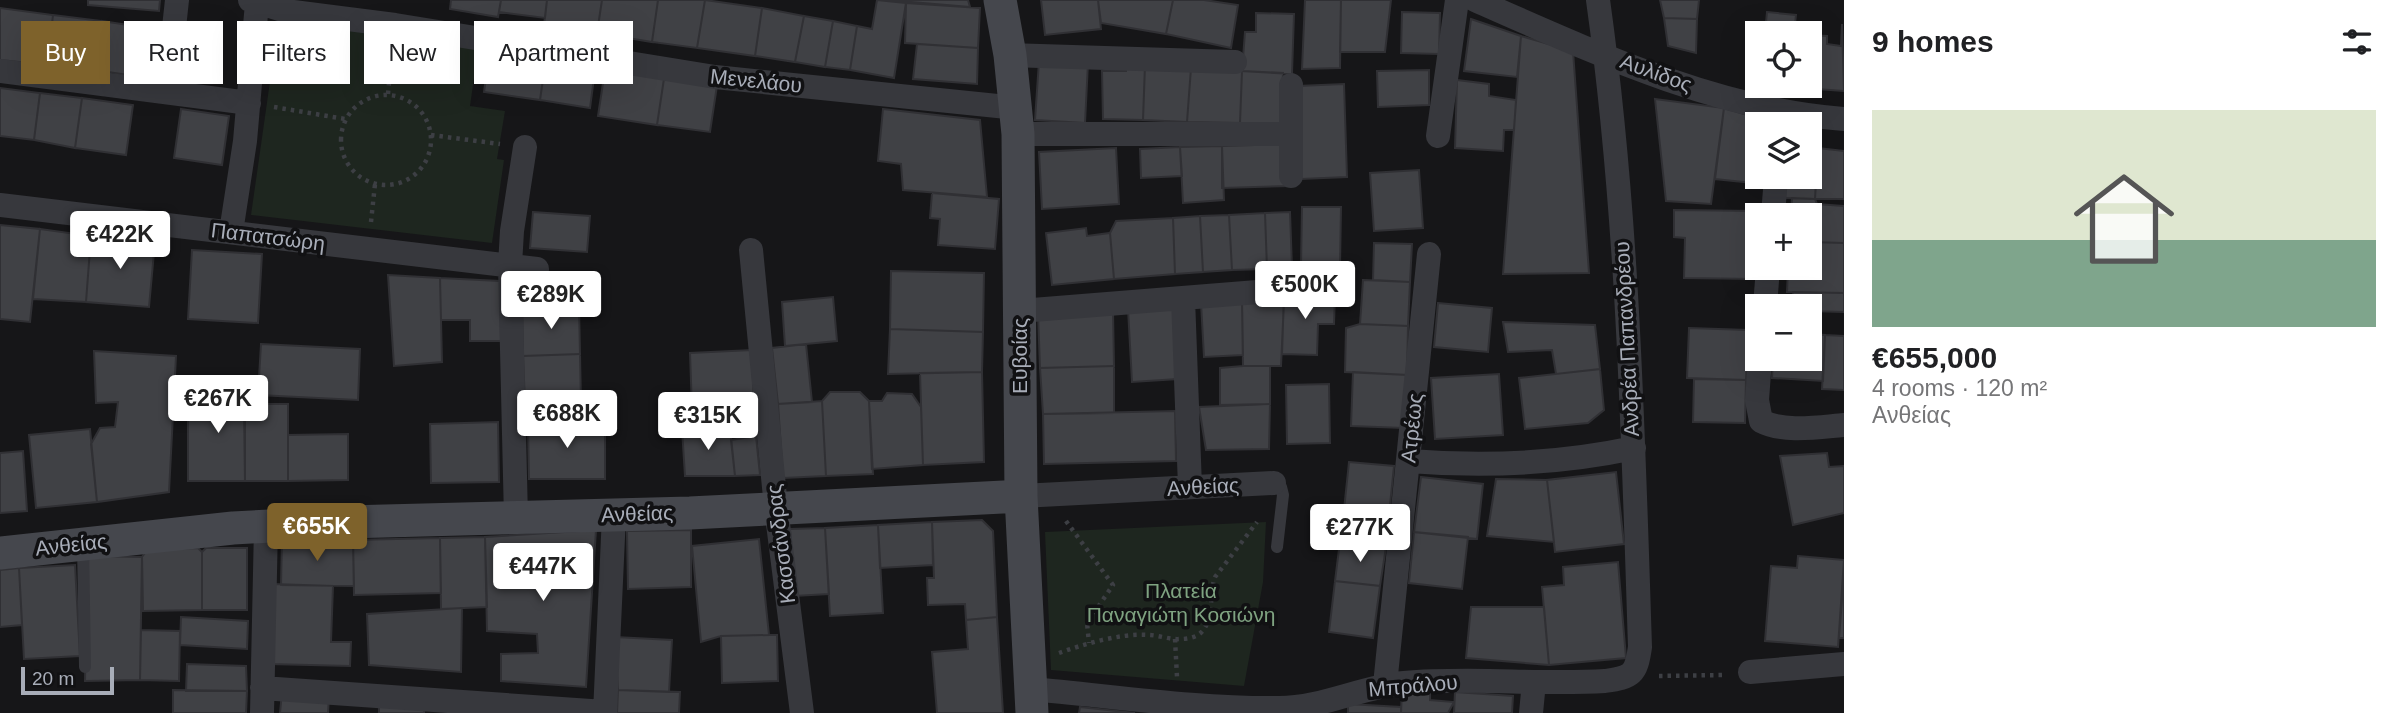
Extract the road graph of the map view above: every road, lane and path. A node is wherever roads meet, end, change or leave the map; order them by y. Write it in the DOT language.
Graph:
graph roads {
  1 [pos="177,0"];
  2 [pos="1000,0"];
  3 [pos="1457,0"];
  4 [pos="1475,0"];
  5 [pos="1598,0"];
  6 [pos="254,1"];
  7 [pos="364,21"];
  8 [pos="460,36"];
  9 [pos="1010,55"];
  10 [pos="1605,55"];
  11 [pos="1235,62"];
  12 [pos="0,71"];
  13 [pos="389,84"];
  14 [pos="1291,85"];
  15 [pos="167,92"];
  16 [pos="388,94"];
  17 [pos="250,103"];
  18 [pos="1768,112"];
  19 [pos="345,119"];
  20 [pos="1822,119"];
  21 [pos="1844,119"];
  22 [pos="1017,121"];
  23 [pos="1291,134"];
  24 [pos="431,135"];
  25 [pos="1438,136"];
  26 [pos="525,147"];
  27 [pos="1291,176"];
  28 [pos="375,184"];
  29 [pos="0,205"];
  30 [pos="231,232"];
  31 [pos="368,249"];
  32 [pos="751,250"];
  33 [pos="1429,254"];
  34 [pos="510,265"];
  35 [pos="537,268"];
  36 [pos="1308,288"];
  37 [pos="1183,298"];
  38 [pos="1020,311"];
  39 [pos="1760,371"];
  40 [pos="1844,425"];
  41 [pos="1634,448"];
  42 [pos="1409,461"];
  43 [pos="1274,483"];
  44 [pos="1190,487"];
  45 [pos="1034,495"];
  46 [pos="776,508"];
  47 [pos="614,515"];
  48 [pos="516,518"];
  49 [pos="1257,522"];
  50 [pos="266,526"];
  51 [pos="83,544"];
  52 [pos="1277,547"];
  53 [pos="0,553"];
  54 [pos="1175,639"];
  55 [pos="1089,643"];
  56 [pos="1844,664"];
  57 [pos="85,667"];
  58 [pos="1749,672"];
  59 [pos="1630,676"];
  60 [pos="1534,681"];
  61 [pos="1385,685"];
  62 [pos="262,688"];
  63 [pos="1030,689"];
  64 [pos="1176,702"];
  65 [pos="605,712"];
  66 [pos="262,713"];
  67 [pos="802,713"];
  68 [pos="1531,713"];
  1 -- 15 [label="street"];
  2 -- 9 [label="main road, Ευβοίας"];
  3 -- 25 [label="street"];
  4 -- 10 [label="street, Αυλίδος"];
  5 -- 10 [label="street, Ανδρέα Παπανδρέου"];
  6 -- 7 [label="street, Μενελάου"];
  6 -- 17 [label="street"];
  8 -- 22 [label="street, Μενελάου"];
  9 -- 11 [label="street"];
  9 -- 22 [label="main road, Ευβοίας"];
  10 -- 18 [label="street, Αυλίδος"];
  10 -- 41 [label="street, Ανδρέα Παπανδρέου"];
  12 -- 15 [label="street"];
  13 -- 16 [label="path"];
  14 -- 23 [label="street"];
  15 -- 17 [label="street"];
  16 -- 19 [label="path"];
  16 -- 24 [label="path"];
  17 -- 19 [label="path"];
  17 -- 30 [label="street"];
  19 -- 28 [label="path"];
  20 -- 21 [label="street, Αυλίδος"];
  22 -- 23 [label="street, Μενελάου"];
  22 -- 38 [label="main road, Ευβοίας"];
  23 -- 27 [label="street"];
  24 -- 26 [label="path"];
  24 -- 28 [label="path"];
  26 -- 34 [label="street"];
  28 -- 31 [label="path"];
  29 -- 30 [label="street, Παπατσώρη"];
  30 -- 31 [label="street, Παπατσώρη"];
  31 -- 34 [label="street, Παπατσώρη"];
  32 -- 46 [label="street, Κασσάνδρας"];
  33 -- 42 [label="street, Ατρέως"];
  34 -- 35 [label="street, Παπατσώρη"];
  34 -- 48 [label="street"];
  36 -- 37 [label="street"];
  37 -- 38 [label="street"];
  37 -- 44 [label="street"];
  38 -- 45 [label="main road, Ευβοίας"];
  39 -- 40 [label="street"];
  41 -- 42 [label="street"];
  41 -- 59 [label="street, Ανδρέα Παπανδρέου"];
  42 -- 61 [label="street, Ατρέως"];
  43 -- 44 [label="street, Ανθείας"];
  43 -- 52 [label="lane"];
  44 -- 45 [label="street, Ανθείας"];
  45 -- 46 [label="main road, Ανθείας"];
  45 -- 55 [label="path"];
  45 -- 63 [label="main road, Ευβοίας"];
  46 -- 47 [label="main road, Ανθείας"];
  46 -- 67 [label="street, Κασσάνδρας"];
  47 -- 48 [label="main road, Ανθείας"];
  47 -- 65 [label="street"];
  48 -- 50 [label="main road, Ανθείας"];
  49 -- 54 [label="path"];
  50 -- 51 [label="main road, Ανθείας"];
  50 -- 62 [label="street"];
  51 -- 53 [label="main road, Ανθείας"];
  51 -- 57 [label="lane"];
  54 -- 55 [label="path"];
  54 -- 64 [label="path"];
  55 -- 63 [label="path"];
  56 -- 58 [label="street"];
  58 -- 59 [label="path"];
  59 -- 60 [label="street, Μπράλου"];
  60 -- 61 [label="street, Μπράλου"];
  60 -- 68 [label="street"];
  61 -- 64 [label="street, Μπράλου"];
  62 -- 65 [label="street"];
  62 -- 66 [label="street"];
  63 -- 64 [label="street, Μπράλου"];
}
